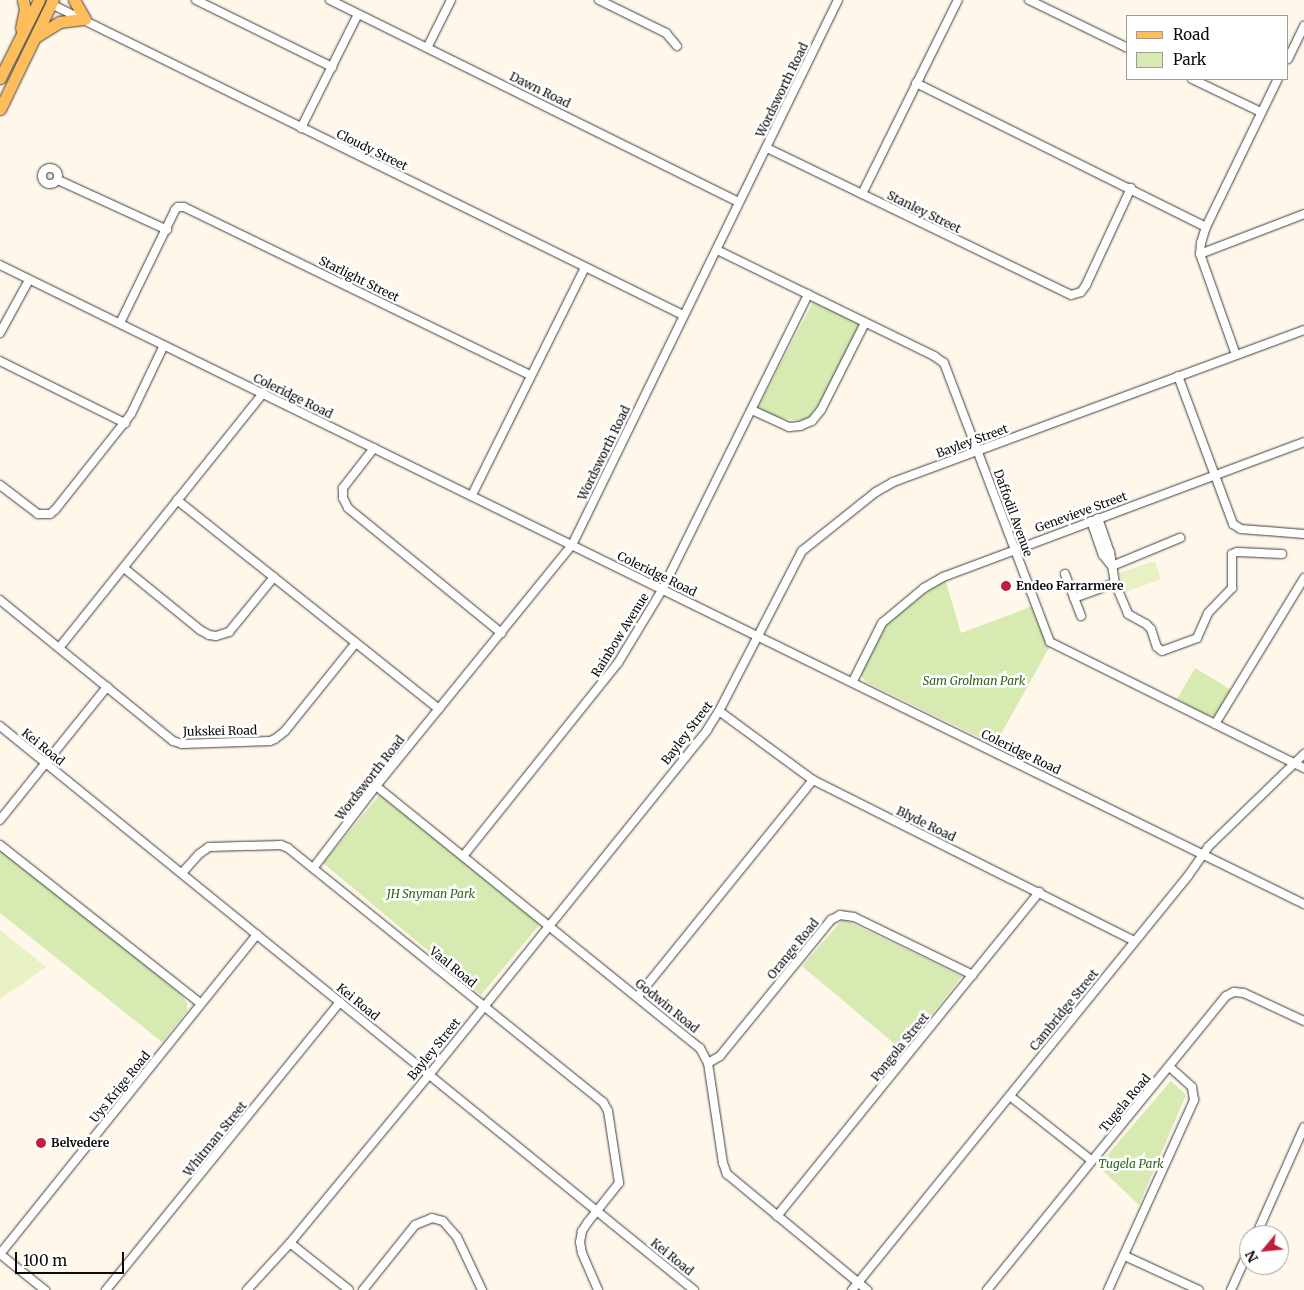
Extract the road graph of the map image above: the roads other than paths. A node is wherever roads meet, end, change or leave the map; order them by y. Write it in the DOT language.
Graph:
graph roads {
  1 [pos="23,0"];
  2 [pos="40,0"];
  3 [pos="74,0"];
  4 [pos="196,0"];
  5 [pos="330,0"];
  6 [pos="451,0"];
  7 [pos="598,0"];
  8 [pos="838,0"];
  9 [pos="958,0"];
  10 [pos="1029,0"];
  11 [pos="52,2"];
  12 [pos="358,14"];
  13 [pos="84,19"];
  14 [pos="1304,26"];
  15 [pos="36,36"];
  16 [pos="19,42"];
  17 [pos="428,46"];
  18 [pos="677,46"];
  19 [pos="1126,47"];
  20 [pos="1289,57"];
  21 [pos="332,67"];
  22 [pos="0,78"];
  23 [pos="1194,80"];
  24 [pos="1277,80"];
  25 [pos="916,82"];
  26 [pos="0,109"];
  27 [pos="1261,112"];
  28 [pos="301,128"];
  29 [pos="767,148"];
  30 [pos="58,180"];
  31 [pos="1131,188"];
  32 [pos="862,194"];
  33 [pos="740,202"];
  34 [pos="1304,214"];
  35 [pos="1206,227"];
  36 [pos="167,230"];
  37 [pos="717,250"];
  38 [pos="1200,254"];
  39 [pos="0,265"];
  40 [pos="585,267"];
  41 [pos="28,280"];
  42 [pos="808,294"];
  43 [pos="683,315"];
  44 [pos="865,322"];
  45 [pos="120,323"];
  46 [pos="1304,330"];
  47 [pos="0,333"];
  48 [pos="164,345"];
  49 [pos="1236,355"];
  50 [pos="0,361"];
  51 [pos="530,375"];
  52 [pos="1178,376"];
  53 [pos="263,393"];
  54 [pos="752,410"];
  55 [pos="125,423"];
  56 [pos="1304,442"];
  57 [pos="374,448"];
  58 [pos="979,451"];
  59 [pos="1214,475"];
  60 [pos="0,485"];
  61 [pos="472,495"];
  62 [pos="177,500"];
  63 [pos="1094,520"];
  64 [pos="1304,534"];
  65 [pos="1180,538"];
  66 [pos="572,545"];
  67 [pos="1014,549"];
  68 [pos="1282,554"];
  69 [pos="1112,566"];
  70 [pos="124,568"];
  71 [pos="1065,574"];
  72 [pos="274,577"];
  73 [pos="1304,578"];
  74 [pos="1114,583"];
  75 [pos="662,590"];
  76 [pos="1074,598"];
  77 [pos="0,600"];
  78 [pos="1081,616"];
  79 [pos="501,633"];
  80 [pos="759,636"];
  81 [pos="355,644"];
  82 [pos="59,648"];
  83 [pos="853,682"];
  84 [pos="107,688"];
  85 [pos="439,709"];
  86 [pos="719,712"];
  87 [pos="1215,724"];
  88 [pos="2,729"];
  89 [pos="1304,754"];
  90 [pos="45,763"];
  91 [pos="1295,764"];
  92 [pos="1304,768"];
  93 [pos="812,780"];
  94 [pos="376,786"];
  95 [pos="0,820"];
  96 [pos="0,845"];
  97 [pos="1203,854"];
  98 [pos="464,855"];
  99 [pos="314,868"];
  100 [pos="182,873"];
  101 [pos="1039,892"];
  102 [pos="1304,904"];
  103 [pos="548,925"];
  104 [pos="257,934"];
  105 [pos="1134,941"];
  106 [pos="973,975"];
  107 [pos="638,996"];
  108 [pos="340,1002"];
  109 [pos="201,1004"];
  110 [pos="483,1006"];
  111 [pos="1304,1021"];
  112 [pos="708,1063"];
  113 [pos="1170,1067"];
  114 [pos="429,1075"];
  115 [pos="1010,1096"];
  116 [pos="1304,1127"];
  117 [pos="1091,1160"];
  118 [pos="598,1212"];
  119 [pos="777,1216"];
  120 [pos="1260,1225"];
  121 [pos="290,1243"];
  122 [pos="0,1254"];
  123 [pos="1125,1256"];
  124 [pos="1239,1272"];
  125 [pos="858,1282"];
  126 [pos="45,1290"];
  127 [pos="106,1290"];
  128 [pos="247,1290"];
  129 [pos="349,1290"];
  130 [pos="363,1290"];
  131 [pos="482,1290"];
  132 [pos="598,1290"];
  133 [pos="694,1290"];
  134 [pos="852,1290"];
  135 [pos="867,1290"];
  136 [pos="987,1290"];
  137 [pos="1108,1290"];
  138 [pos="1199,1290"];
  139 [pos="1231,1290"];
  1 -- 16 [label="main road"];
  2 -- 16 [label="main road"];
  3 -- 13 [label="main road"];
  4 -- 21 [label="street"];
  5 -- 12 [label="street, Dawn Road"];
  6 -- 17 [label="street"];
  7 -- 18 [label="street"];
  8 -- 29 [label="street, Wordsworth Road"];
  9 -- 25 [label="street"];
  10 -- 19 [label="street"];
  11 -- 13 [label="street, Cloudy Street"];
  11 -- 15 [label="main road"];
  12 -- 17 [label="street, Dawn Road"];
  12 -- 21 [label="street"];
  13 -- 15 [label="main road"];
  13 -- 28 [label="street, Cloudy Street"];
  14 -- 20 [label="street"];
  15 -- 26 [label="main road"];
  16 -- 22 [label="main road"];
  17 -- 33 [label="street, Dawn Road"];
  21 -- 28 [label="street"];
  23 -- 27 [label="street"];
  24 -- 27 [label="street"];
  25 -- 31 [label="street"];
  25 -- 32 [label="street"];
  27 -- 35 [label="street"];
  28 -- 40 [label="street, Cloudy Street"];
  29 -- 32 [label="street, Stanley Street"];
  29 -- 33 [label="street, Wordsworth Road"];
  30 -- 36 [label="street"];
  31 -- 32 [label="street, Stanley Street"];
  31 -- 35 [label="street"];
  33 -- 37 [label="street, Wordsworth Road"];
  34 -- 38 [label="street"];
  35 -- 38 [label="street"];
  36 -- 45 [label="street"];
  36 -- 51 [label="street, Starlight Street"];
  37 -- 42 [label="street, Daffodil Avenue"];
  37 -- 43 [label="street, Wordsworth Road"];
  38 -- 49 [label="street"];
  39 -- 41 [label="street, Coleridge Road"];
  40 -- 43 [label="street, Cloudy Street"];
  40 -- 51 [label="street"];
  41 -- 45 [label="street, Coleridge Road"];
  41 -- 47 [label="street"];
  42 -- 44 [label="street, Daffodil Avenue"];
  42 -- 54 [label="street, Rainbow Avenue"];
  43 -- 66 [label="street, Wordsworth Road"];
  44 -- 54 [label="street"];
  44 -- 58 [label="street, Daffodil Avenue"];
  45 -- 48 [label="street, Coleridge Road"];
  46 -- 49 [label="street, Bayley Street"];
  48 -- 53 [label="street, Coleridge Road"];
  48 -- 55 [label="street"];
  49 -- 52 [label="street, Bayley Street"];
  50 -- 55 [label="street"];
  51 -- 61 [label="street"];
  52 -- 58 [label="street, Bayley Street"];
  52 -- 59 [label="street"];
  53 -- 57 [label="street, Coleridge Road"];
  53 -- 62 [label="street"];
  54 -- 75 [label="street, Rainbow Avenue"];
  55 -- 60 [label="street"];
  56 -- 59 [label="street, Genevieve Street"];
  57 -- 61 [label="street, Coleridge Road"];
  57 -- 79 [label="street"];
  58 -- 67 [label="street, Daffodil Avenue"];
  58 -- 80 [label="street, Bayley Street"];
  59 -- 63 [label="street, Genevieve Street"];
  59 -- 64 [label="street"];
  61 -- 66 [label="street, Coleridge Road"];
  62 -- 70 [label="street"];
  62 -- 72 [label="street"];
  63 -- 67 [label="street, Genevieve Street"];
  63 -- 69 [label="street"];
  65 -- 69 [label="street"];
  66 -- 75 [label="street, Coleridge Road"];
  66 -- 79 [label="street, Wordsworth Road"];
  67 -- 83 [label="street, Genevieve Street"];
  67 -- 87 [label="street, Daffodil Avenue"];
  68 -- 74 [label="street"];
  69 -- 74 [label="street"];
  70 -- 72 [label="street"];
  70 -- 82 [label="street"];
  71 -- 76 [label="street"];
  72 -- 81 [label="street"];
  73 -- 87 [label="street"];
  74 -- 76 [label="street"];
  75 -- 80 [label="street, Coleridge Road"];
  75 -- 98 [label="street, Rainbow Avenue"];
  76 -- 78 [label="street"];
  77 -- 82 [label="street, Jukskei Road"];
  79 -- 85 [label="street, Wordsworth Road"];
  80 -- 83 [label="street, Coleridge Road"];
  80 -- 86 [label="street, Bayley Street"];
  81 -- 84 [label="street, Jukskei Road"];
  81 -- 85 [label="street"];
  82 -- 84 [label="street, Jukskei Road"];
  83 -- 97 [label="street, Coleridge Road"];
  84 -- 90 [label="street"];
  85 -- 94 [label="street, Wordsworth Road"];
  86 -- 93 [label="street, Blyde Road"];
  86 -- 103 [label="street, Bayley Street"];
  87 -- 91 [label="street, Daffodil Avenue"];
  88 -- 90 [label="street, Kei Road"];
  89 -- 91 [label="street, Cambridge Street"];
  90 -- 95 [label="street"];
  90 -- 100 [label="street, Kei Road"];
  91 -- 92 [label="street, Daffodil Avenue"];
  91 -- 97 [label="street, Cambridge Street"];
  93 -- 101 [label="street, Blyde Road"];
  93 -- 107 [label="street"];
  94 -- 98 [label="street, Godwin Road"];
  94 -- 99 [label="street, Wordsworth Road"];
  96 -- 109 [label="street"];
  97 -- 102 [label="street, Coleridge Road"];
  97 -- 105 [label="street, Cambridge Street"];
  98 -- 103 [label="street, Godwin Road"];
  99 -- 100 [label="street, Vaal Road"];
  99 -- 110 [label="street, Vaal Road"];
  100 -- 104 [label="street, Kei Road"];
  101 -- 105 [label="street, Blyde Road"];
  101 -- 106 [label="street, Pongola Street"];
  103 -- 107 [label="street, Godwin Road"];
  103 -- 110 [label="street, Bayley Street"];
  104 -- 108 [label="street, Kei Road"];
  104 -- 109 [label="street, Uys Krige Road"];
  105 -- 115 [label="street, Cambridge Street"];
  106 -- 112 [label="street, Orange Road"];
  106 -- 119 [label="street, Pongola Street"];
  107 -- 112 [label="street, Godwin Road"];
  108 -- 114 [label="street, Kei Road"];
  108 -- 127 [label="street, Whitman Street"];
  109 -- 122 [label="street, Uys Krige Road"];
  110 -- 114 [label="street, Bayley Street"];
  110 -- 118 [label="street, Vaal Road"];
  111 -- 113 [label="street, Tugela Road"];
  112 -- 119 [label="street, Godwin Road"];
  113 -- 117 [label="street, Tugela Road"];
  113 -- 123 [label="street"];
  114 -- 118 [label="street, Kei Road"];
  114 -- 121 [label="street, Bayley Street"];
  115 -- 117 [label="street"];
  115 -- 125 [label="street, Cambridge Street"];
  116 -- 120 [label="street"];
  117 -- 136 [label="street, Tugela Road"];
  118 -- 132 [label="street, Vaal Road"];
  118 -- 133 [label="street, Kei Road"];
  119 -- 125 [label="street, Godwin Road"];
  121 -- 128 [label="street, Bayley Street"];
  121 -- 129 [label="street"];
  122 -- 126 [label="street"];
  123 -- 137 [label="street"];
  123 -- 138 [label="street"];
  124 -- 139 [label="street"];
  125 -- 134 [label="street, Cambridge Street"];
  125 -- 135 [label="street, Godwin Road"];
  130 -- 131 [label="street"];
}
